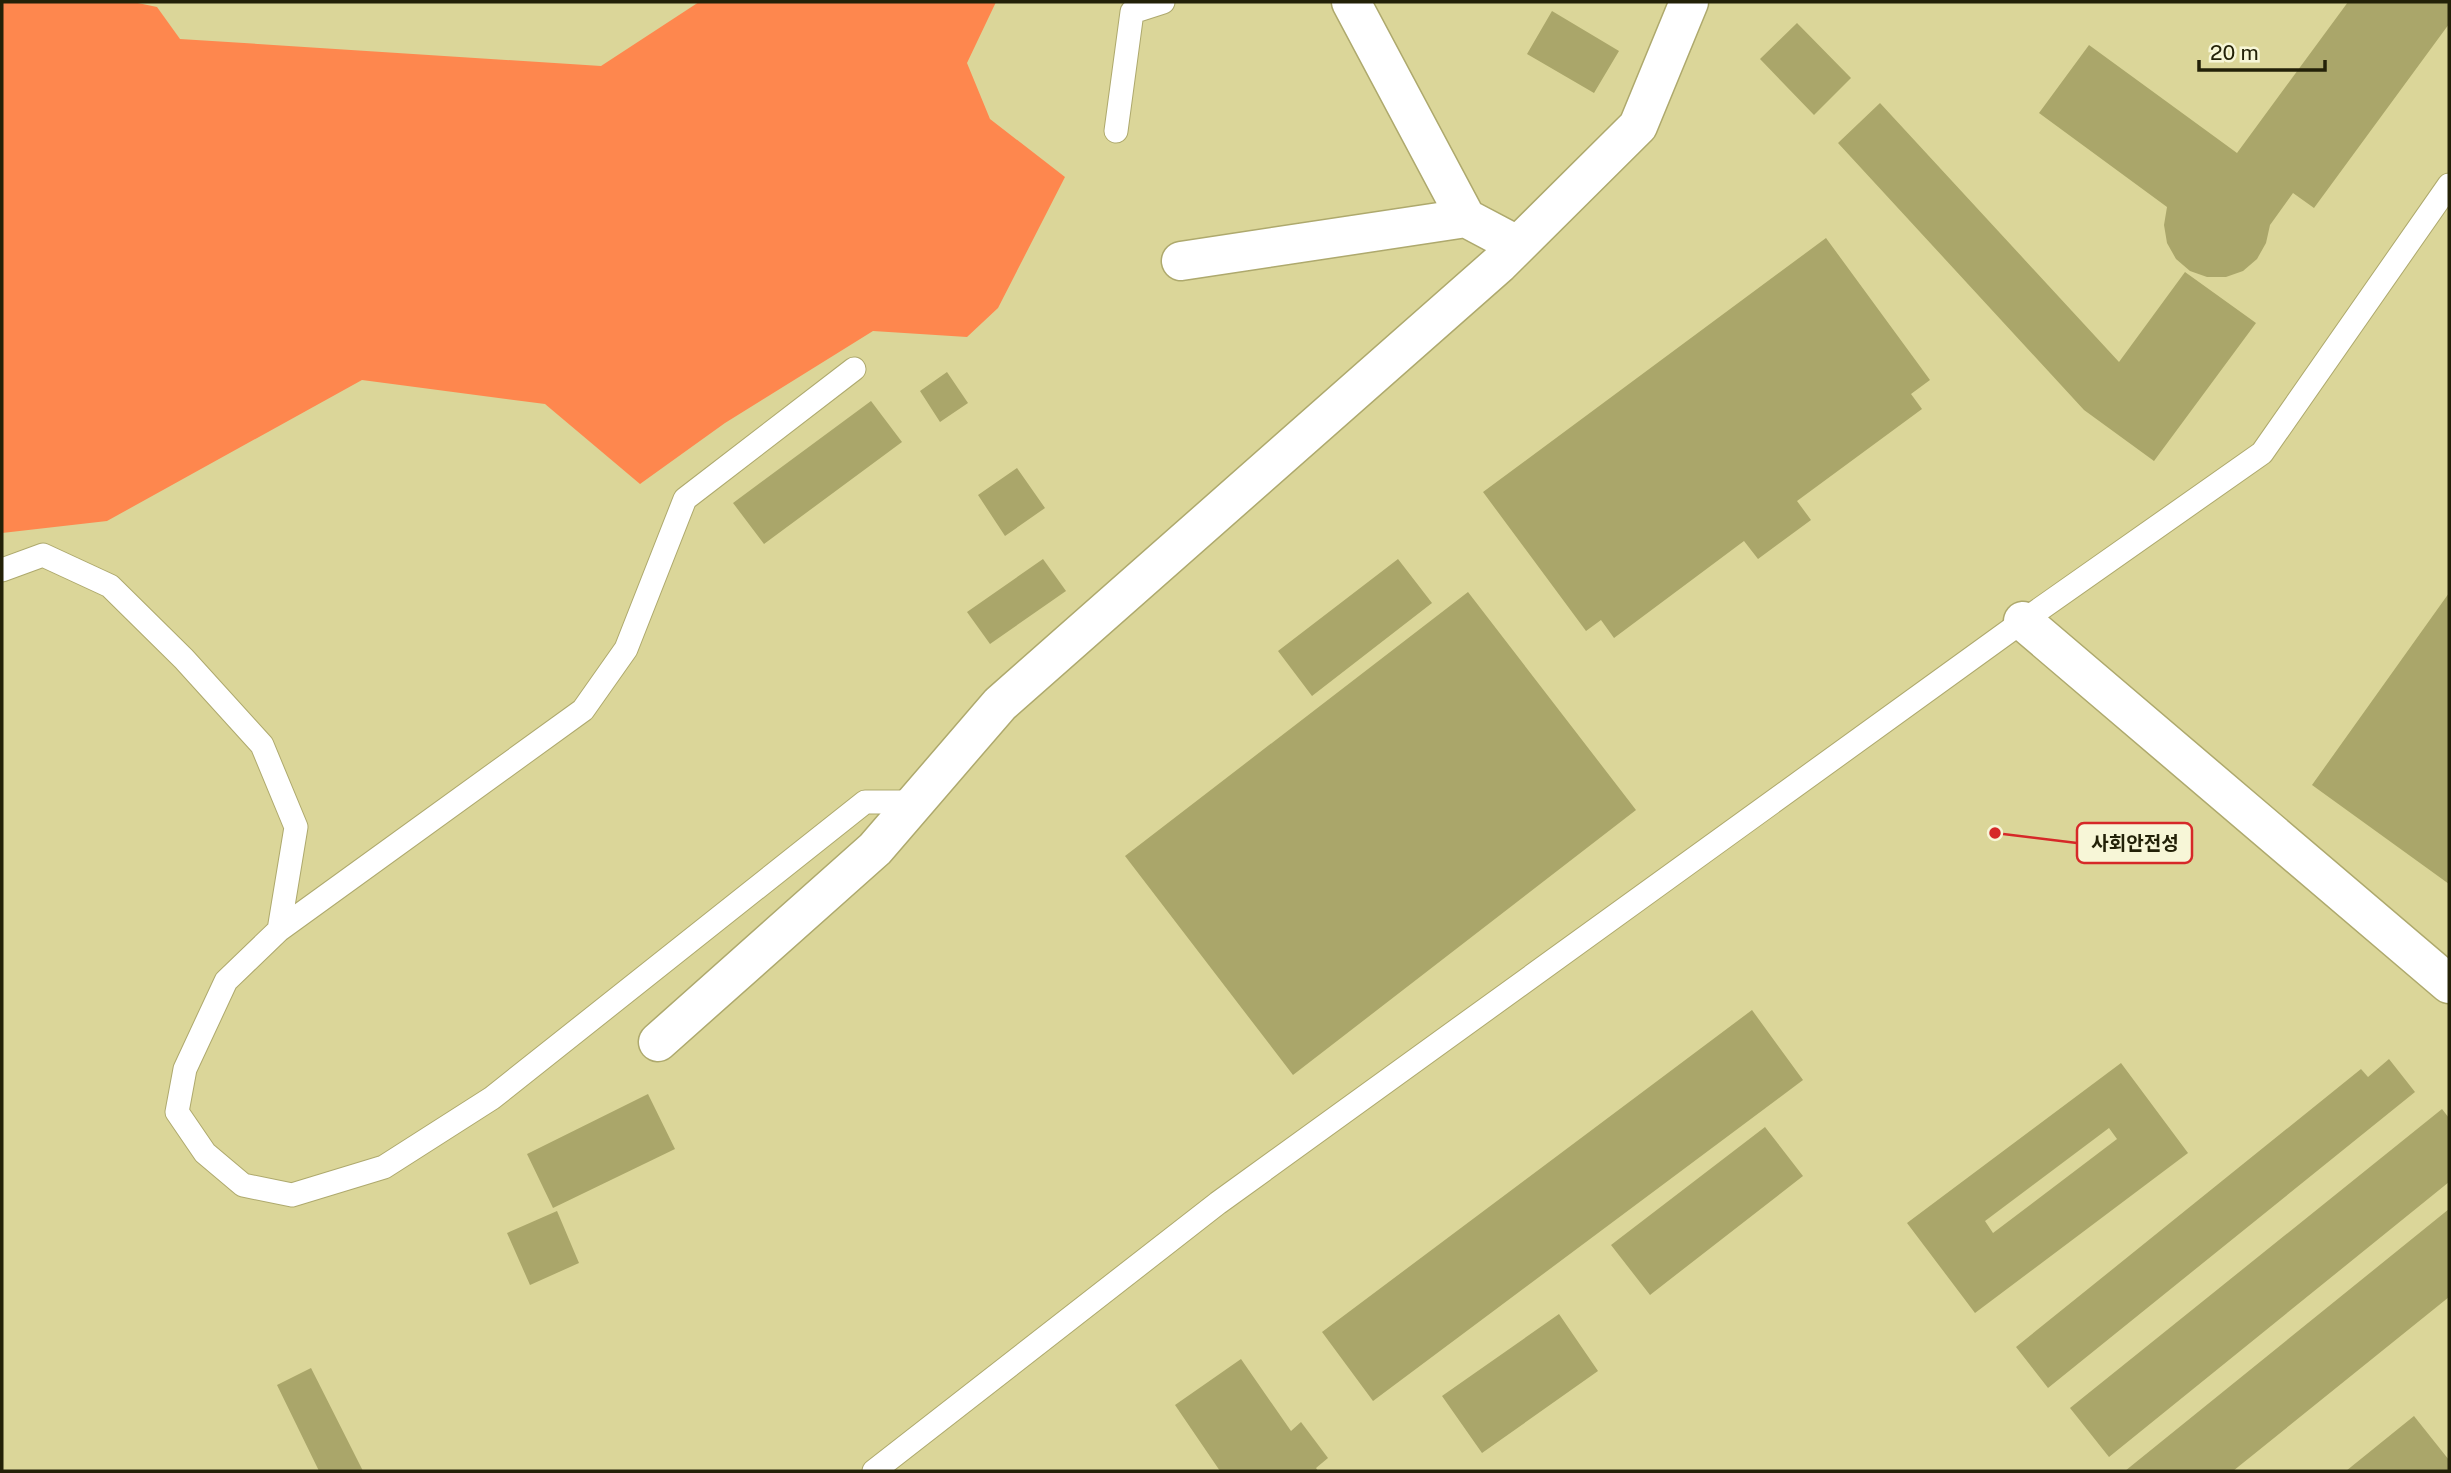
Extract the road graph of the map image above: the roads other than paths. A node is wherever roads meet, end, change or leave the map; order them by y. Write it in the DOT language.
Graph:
graph roads {
  1 [pos="1163,2"];
  2 [pos="1351,2"];
  3 [pos="1689,2"];
  4 [pos="1116,131"];
  5 [pos="2449,185"];
  6 [pos="1466,218"];
  7 [pos="1517,245"];
  8 [pos="1181,261"];
  9 [pos="854,369"];
  10 [pos="2,569"];
  11 [pos="2023,621"];
  12 [pos="916,802"];
  13 [pos="279,930"];
  14 [pos="2449,984"];
  15 [pos="658,1041"];
  16 [pos="874,1471"];
  1 -- 4 [label="lane"];
  2 -- 6 [label="street"];
  3 -- 7 [label="street"];
  5 -- 11 [label="lane"];
  6 -- 7 [label="street"];
  6 -- 8 [label="street"];
  7 -- 12 [label="street"];
  9 -- 13 [label="lane"];
  10 -- 13 [label="lane"];
  11 -- 14 [label="street"];
  11 -- 16 [label="lane"];
  12 -- 13 [label="lane"];
  12 -- 15 [label="street"];
}
